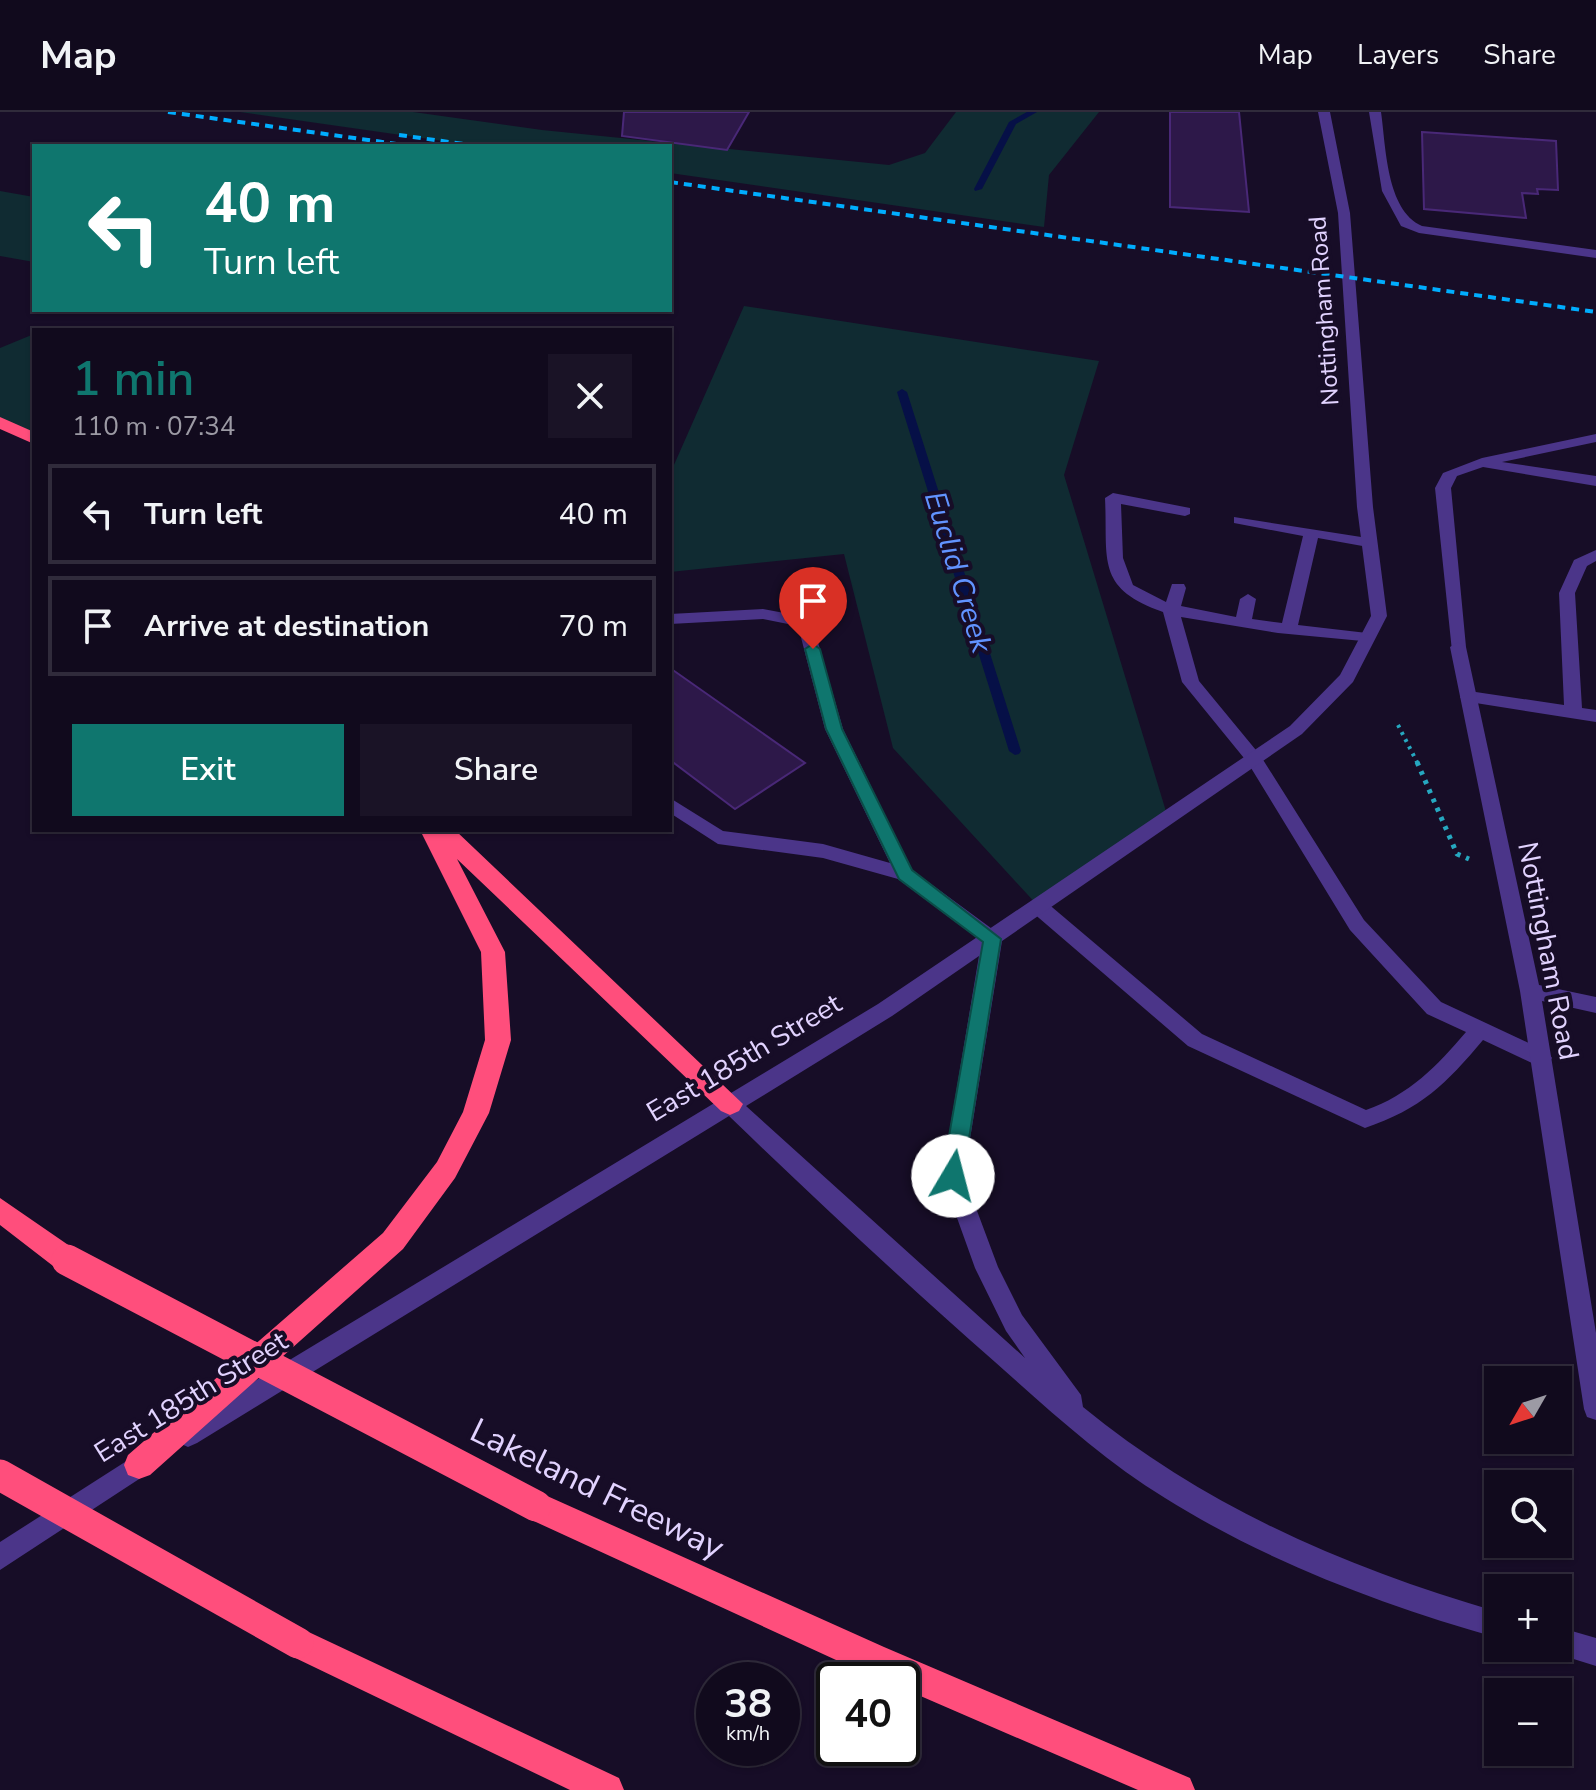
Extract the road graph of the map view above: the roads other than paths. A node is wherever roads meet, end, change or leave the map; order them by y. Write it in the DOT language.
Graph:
graph roads {
  1 [pos="1324,112"];
  2 [pos="1375,112"];
  3 [pos="1596,254"];
  4 [pos="0,422"];
  5 [pos="32,438"];
  6 [pos="1596,438"];
  7 [pos="1479,464"];
  8 [pos="1596,481"];
  9 [pos="1365,507"];
  10 [pos="1185,511"];
  11 [pos="1240,520"];
  12 [pos="1267,525"];
  13 [pos="1312,532"];
  14 [pos="1368,542"];
  15 [pos="1262,543"];
  16 [pos="1596,555"];
  17 [pos="1178,588"];
  18 [pos="1248,599"];
  19 [pos="1171,611"];
  20 [pos="672,619"];
  21 [pos="1243,621"];
  22 [pos="1289,628"];
  23 [pos="1367,638"];
  24 [pos="1469,697"];
  25 [pos="1573,713"];
  26 [pos="1596,716"];
  27 [pos="1254,759"];
  28 [pos="672,805"];
  29 [pos="432,832"];
  30 [pos="443,832"];
  31 [pos="905,874"];
  32 [pos="1039,907"];
  33 [pos="992,939"];
  34 [pos="1530,991"];
  35 [pos="1596,1005"];
  36 [pos="1480,1030"];
  37 [pos="1541,1058"];
  38 [pos="730,1104"];
  39 [pos="0,1210"];
  40 [pos="0,1221"];
  41 [pos="67,1260"];
  42 [pos="1596,1409"];
  43 [pos="1090,1429"];
  44 [pos="139,1465"];
  45 [pos="0,1475"];
  46 [pos="0,1557"];
  47 [pos="1484,1621"];
  48 [pos="1572,1645"];
  49 [pos="1596,1652"];
  50 [pos="607,1790"];
  51 [pos="1178,1790"];
  1 -- 9 [label="street, Nottingham Road"];
  2 -- 3 [label="street"];
  4 -- 5 [label="highway"];
  6 -- 7 [label="street, Nottingham Road"];
  7 -- 8 [label="street"];
  7 -- 24 [label="street, Nottingham Road"];
  9 -- 14 [label="street, East 185th Street"];
  10 -- 19 [label="street"];
  11 -- 12 [label="street"];
  12 -- 13 [label="street"];
  12 -- 15 [label="street"];
  13 -- 14 [label="street"];
  13 -- 22 [label="street"];
  14 -- 23 [label="street, East 185th Street"];
  16 -- 25 [label="street"];
  17 -- 19 [label="street"];
  18 -- 21 [label="street"];
  19 -- 21 [label="street"];
  19 -- 27 [label="street"];
  20 -- 31 [label="street"];
  21 -- 22 [label="street"];
  22 -- 23 [label="street"];
  23 -- 27 [label="street, East 185th Street"];
  24 -- 25 [label="street"];
  24 -- 34 [label="street, Nottingham Road"];
  25 -- 26 [label="street"];
  27 -- 32 [label="street, East 185th Street"];
  27 -- 36 [label="street"];
  28 -- 31 [label="street"];
  29 -- 44 [label="highway"];
  30 -- 38 [label="highway"];
  31 -- 33 [label="street"];
  32 -- 33 [label="street, East 185th Street"];
  32 -- 36 [label="street"];
  33 -- 38 [label="street, East 185th Street"];
  33 -- 43 [label="street"];
  34 -- 35 [label="street"];
  34 -- 37 [label="street, Nottingham Road"];
  36 -- 37 [label="street"];
  37 -- 42 [label="street, Nottingham Road"];
  38 -- 43 [label="street"];
  38 -- 44 [label="street, East 185th Street"];
  39 -- 41 [label="highway"];
  40 -- 41 [label="highway, Lakeland Freeway"];
  41 -- 51 [label="highway, Lakeland Freeway, bridge"];
  43 -- 47 [label="street"];
  44 -- 46 [label="street, East 185th Street"];
  45 -- 50 [label="highway, bridge"];
  48 -- 49 [label="street"];
}
